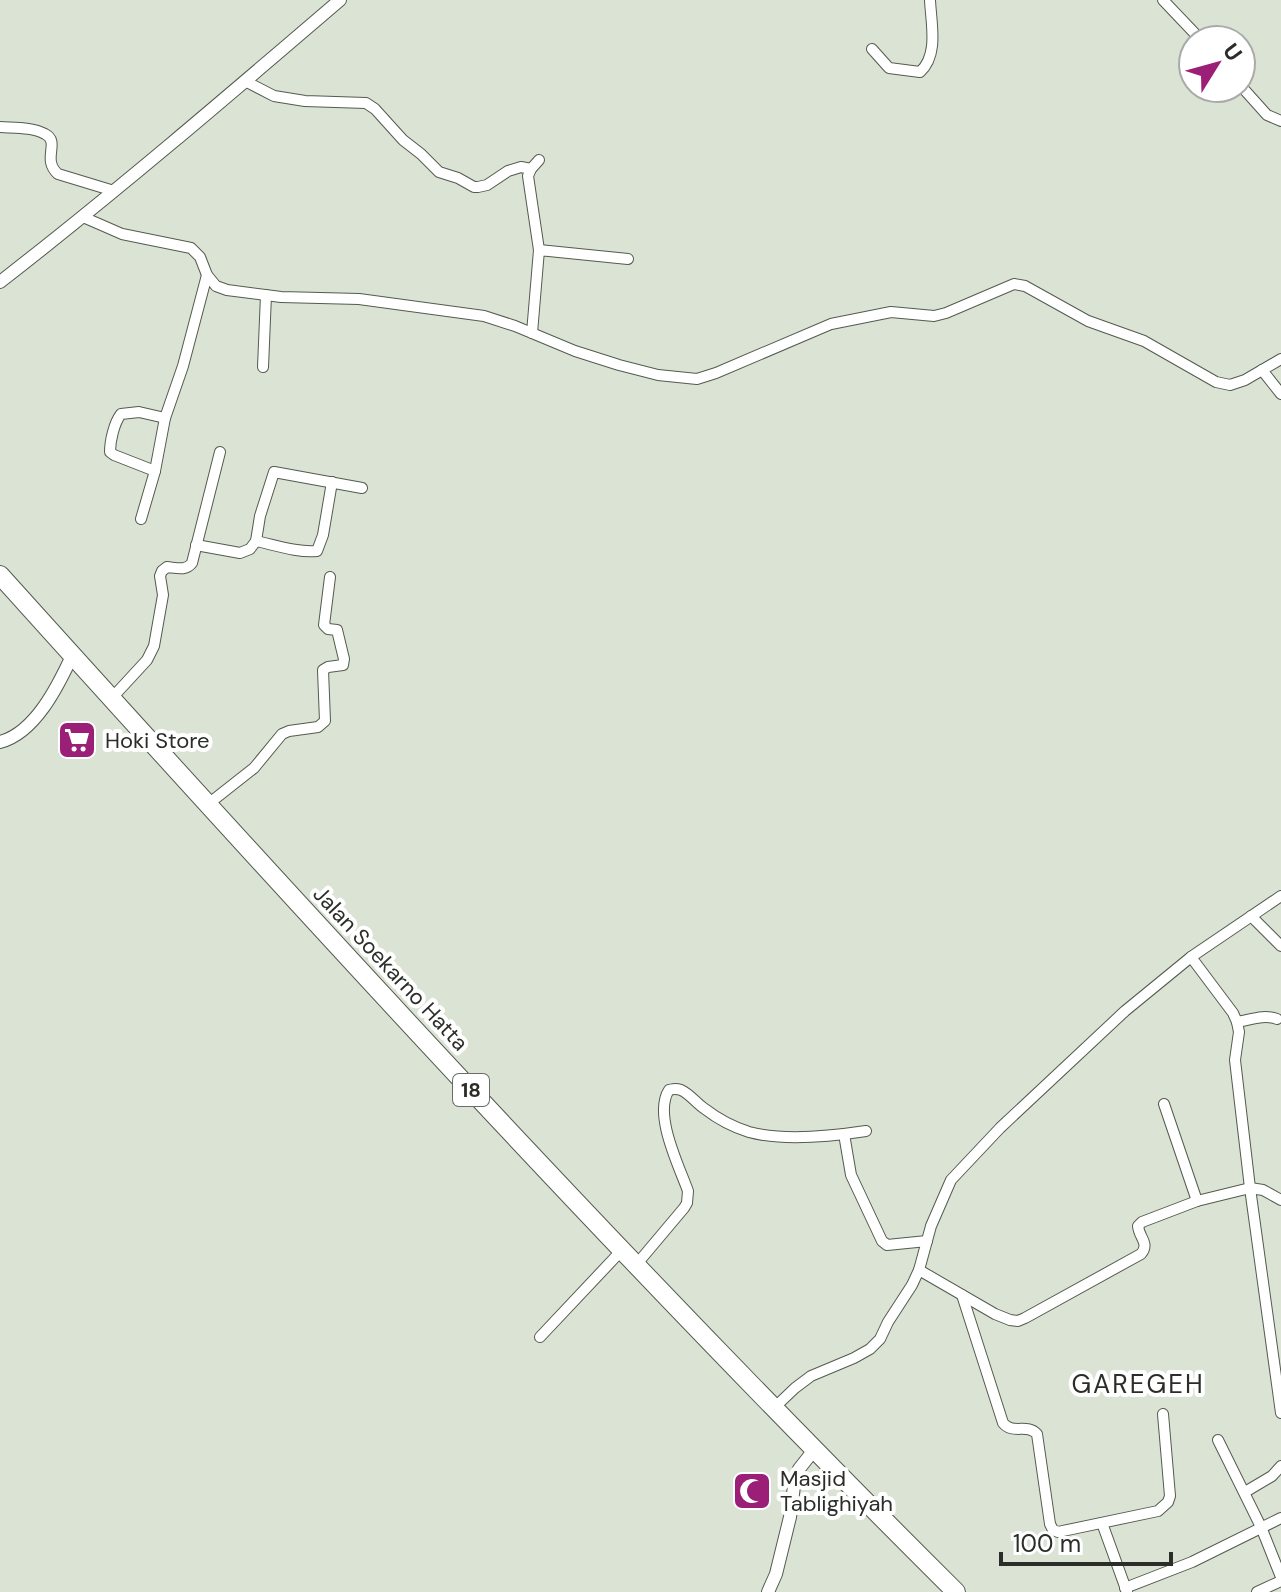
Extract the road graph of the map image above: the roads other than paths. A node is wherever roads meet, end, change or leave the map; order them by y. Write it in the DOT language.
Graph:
graph roads {
  1 [pos="340,0"];
  2 [pos="930,0"];
  3 [pos="1163,0"];
  4 [pos="1186,24"];
  5 [pos="872,49"];
  6 [pos="245,81"];
  7 [pos="1257,104"];
  8 [pos="1281,121"];
  9 [pos="0,127"];
  10 [pos="539,160"];
  11 [pos="531,169"];
  12 [pos="114,191"];
  13 [pos="83,217"];
  14 [pos="539,250"];
  15 [pos="628,259"];
  16 [pos="207,275"];
  17 [pos="0,282"];
  18 [pos="266,295"];
  19 [pos="532,333"];
  20 [pos="1281,359"];
  21 [pos="263,367"];
  22 [pos="1262,370"];
  23 [pos="1281,394"];
  24 [pos="165,418"];
  25 [pos="220,452"];
  26 [pos="155,471"];
  27 [pos="332,482"];
  28 [pos="362,488"];
  29 [pos="141,519"];
  30 [pos="256,541"];
  31 [pos="196,545"];
  32 [pos="0,575"];
  33 [pos="330,577"];
  34 [pos="72,656"];
  35 [pos="111,699"];
  36 [pos="0,742"];
  37 [pos="207,805"];
  38 [pos="1281,896"];
  39 [pos="1251,916"];
  40 [pos="1281,946"];
  41 [pos="1191,957"];
  42 [pos="1277,1019"];
  43 [pos="1237,1022"];
  44 [pos="1164,1104"];
  45 [pos="866,1131"];
  46 [pos="844,1134"];
  47 [pos="1250,1188"];
  48 [pos="1281,1200"];
  49 [pos="1197,1201"];
  50 [pos="927,1241"];
  51 [pos="622,1250"];
  52 [pos="636,1265"];
  53 [pos="919,1270"];
  54 [pos="962,1295"];
  55 [pos="540,1337"];
  56 [pos="773,1409"];
  57 [pos="1281,1413"];
  58 [pos="1163,1414"];
  59 [pos="1218,1440"];
  60 [pos="814,1450"];
  61 [pos="1281,1466"];
  62 [pos="1245,1492"];
  63 [pos="1281,1518"];
  64 [pos="1102,1523"];
  65 [pos="1261,1527"];
  66 [pos="1281,1579"];
  67 [pos="948,1588"];
  68 [pos="1126,1590"];
  69 [pos="768,1592"];
  70 [pos="1257,1592"];
  1 -- 6 [label="street"];
  2 -- 5 [label="street"];
  3 -- 4 [label="street"];
  6 -- 11 [label="street"];
  6 -- 12 [label="street"];
  7 -- 8 [label="street"];
  9 -- 12 [label="street"];
  10 -- 11 [label="street"];
  11 -- 14 [label="street"];
  12 -- 13 [label="street"];
  13 -- 16 [label="street"];
  13 -- 17 [label="street"];
  14 -- 15 [label="street"];
  14 -- 19 [label="street"];
  16 -- 18 [label="street"];
  16 -- 24 [label="street"];
  18 -- 19 [label="street"];
  18 -- 21 [label="street"];
  19 -- 22 [label="street"];
  20 -- 22 [label="street"];
  22 -- 23 [label="street"];
  24 -- 26 [label="street"];
  24 -- 26 [label="street"];
  25 -- 31 [label="street"];
  26 -- 29 [label="street"];
  27 -- 28 [label="street"];
  27 -- 30 [label="street"];
  27 -- 30 [label="street"];
  30 -- 31 [label="street"];
  31 -- 35 [label="street"];
  32 -- 34 [label="highway, Jalan Soekarno Hatta / 18"];
  33 -- 37 [label="street"];
  34 -- 35 [label="highway, Jalan Soekarno Hatta / 18"];
  34 -- 36 [label="street"];
  35 -- 37 [label="highway, Jalan Soekarno Hatta / 18"];
  37 -- 51 [label="highway, Jalan Soekarno Hatta / 18"];
  38 -- 39 [label="street"];
  39 -- 40 [label="street"];
  39 -- 41 [label="street"];
  41 -- 43 [label="street"];
  41 -- 50 [label="street"];
  42 -- 43 [label="street"];
  43 -- 47 [label="street"];
  44 -- 49 [label="street"];
  45 -- 46 [label="street"];
  46 -- 50 [label="street"];
  46 -- 52 [label="street"];
  47 -- 48 [label="street"];
  47 -- 49 [label="street"];
  47 -- 57 [label="street"];
  49 -- 54 [label="street"];
  50 -- 53 [label="street"];
  51 -- 52 [label="highway, Jalan Soekarno Hatta / 18"];
  51 -- 55 [label="street"];
  52 -- 56 [label="highway, Jalan Soekarno Hatta / 18"];
  53 -- 54 [label="street"];
  53 -- 56 [label="street"];
  54 -- 64 [label="street"];
  56 -- 60 [label="highway, Jalan Soekarno Hatta / 18"];
  58 -- 64 [label="street"];
  59 -- 62 [label="street"];
  60 -- 67 [label="highway, Jalan Soekarno Hatta / 18"];
  60 -- 69 [label="street"];
  61 -- 62 [label="street"];
  62 -- 65 [label="street"];
  63 -- 65 [label="street"];
  64 -- 68 [label="street"];
  65 -- 66 [label="street"];
  65 -- 68 [label="street"];
  66 -- 70 [label="street"];
}
